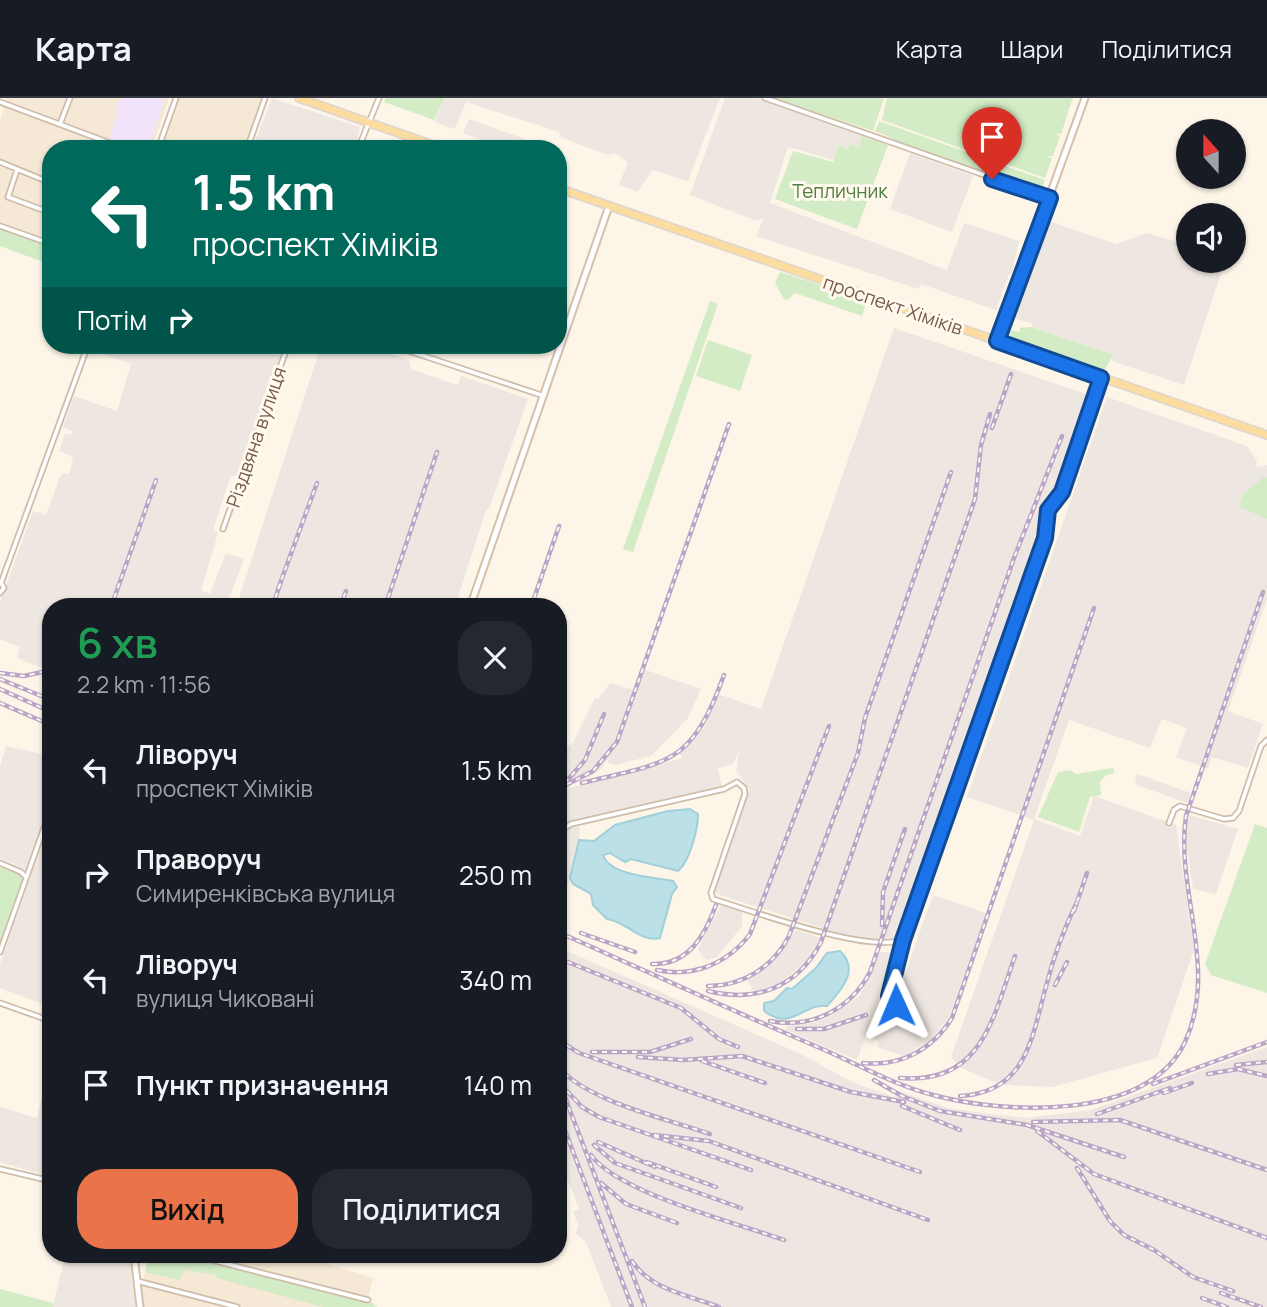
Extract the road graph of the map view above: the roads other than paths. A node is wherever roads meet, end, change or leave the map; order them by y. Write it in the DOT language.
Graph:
graph roads {
  1 [pos="70,98"];
  2 [pos="176,98"];
  3 [pos="265,98"];
  4 [pos="299,98"];
  5 [pos="379,98"];
  6 [pos="765,98"];
  7 [pos="1085,98"];
  8 [pos="0,100"];
  9 [pos="367,121"];
  10 [pos="60,124"];
  11 [pos="102,140"];
  12 [pos="161,140"];
  13 [pos="250,140"];
  14 [pos="361,140"];
  15 [pos="419,140"];
  16 [pos="0,162"];
  17 [pos="17,170"];
  18 [pos="42,180"];
  19 [pos="567,191"];
  20 [pos="1050,198"];
  21 [pos="609,206"];
  22 [pos="42,210"];
  23 [pos="0,226"];
  24 [pos="42,241"];
  25 [pos="567,329"];
  26 [pos="997,341"];
  27 [pos="85,354"];
  28 [pos="285,354"];
  29 [pos="418,354"];
  30 [pos="558,354"];
  31 [pos="1101,378"];
  32 [pos="544,396"];
  33 [pos="1267,435"];
  34 [pos="223,529"];
  35 [pos="0,582"];
  36 [pos="0,593"];
  37 [pos="473,598"];
  38 [pos="1267,740"];
  39 [pos="1169,823"];
  40 [pos="567,826"];
  41 [pos="42,834"];
  42 [pos="0,863"];
  43 [pos="27,879"];
  44 [pos="903,940"];
  45 [pos="0,952"];
  46 [pos="0,1003"];
  47 [pos="896,1005"];
  48 [pos="42,1018"];
  49 [pos="0,1169"];
  50 [pos="42,1179"];
  51 [pos="135,1263"];
  52 [pos="223,1263"];
  53 [pos="137,1281"];
  54 [pos="368,1300"];
  55 [pos="140,1307"];
  56 [pos="237,1307"];
  1 -- 10 [label="street"];
  2 -- 12 [label="street"];
  3 -- 13 [label="street"];
  4 -- 9 [label="main road"];
  5 -- 9 [label="street"];
  6 -- 20 [label="street"];
  7 -- 20 [label="main road"];
  8 -- 10 [label="street"];
  9 -- 14 [label="street"];
  9 -- 15 [label="main road"];
  10 -- 11 [label="street"];
  16 -- 17 [label="street"];
  17 -- 18 [label="street"];
  17 -- 22 [label="street"];
  19 -- 21 [label="main road, проспект Хіміків"];
  20 -- 26 [label="main road"];
  21 -- 25 [label="main road"];
  21 -- 26 [label="main road, проспект Хіміків"];
  23 -- 24 [label="street"];
  26 -- 31 [label="main road, проспект Хіміків"];
  27 -- 35 [label="street"];
  28 -- 34 [label="street, Різдвяна вулиця"];
  29 -- 32 [label="street"];
  30 -- 32 [label="main road"];
  31 -- 33 [label="main road, проспект Хіміків"];
  31 -- 44 [label="street"];
  32 -- 37 [label="main road"];
  35 -- 36 [label="street"];
  38 -- 39 [label="street"];
  40 -- 44 [label="street"];
  41 -- 43 [label="street"];
  42 -- 43 [label="street"];
  43 -- 45 [label="street"];
  44 -- 47 [label="street"];
  46 -- 48 [label="street"];
  49 -- 50 [label="street"];
  51 -- 53 [label="main road"];
  52 -- 54 [label="street"];
  53 -- 55 [label="main road"];
  53 -- 56 [label="street"];
}
